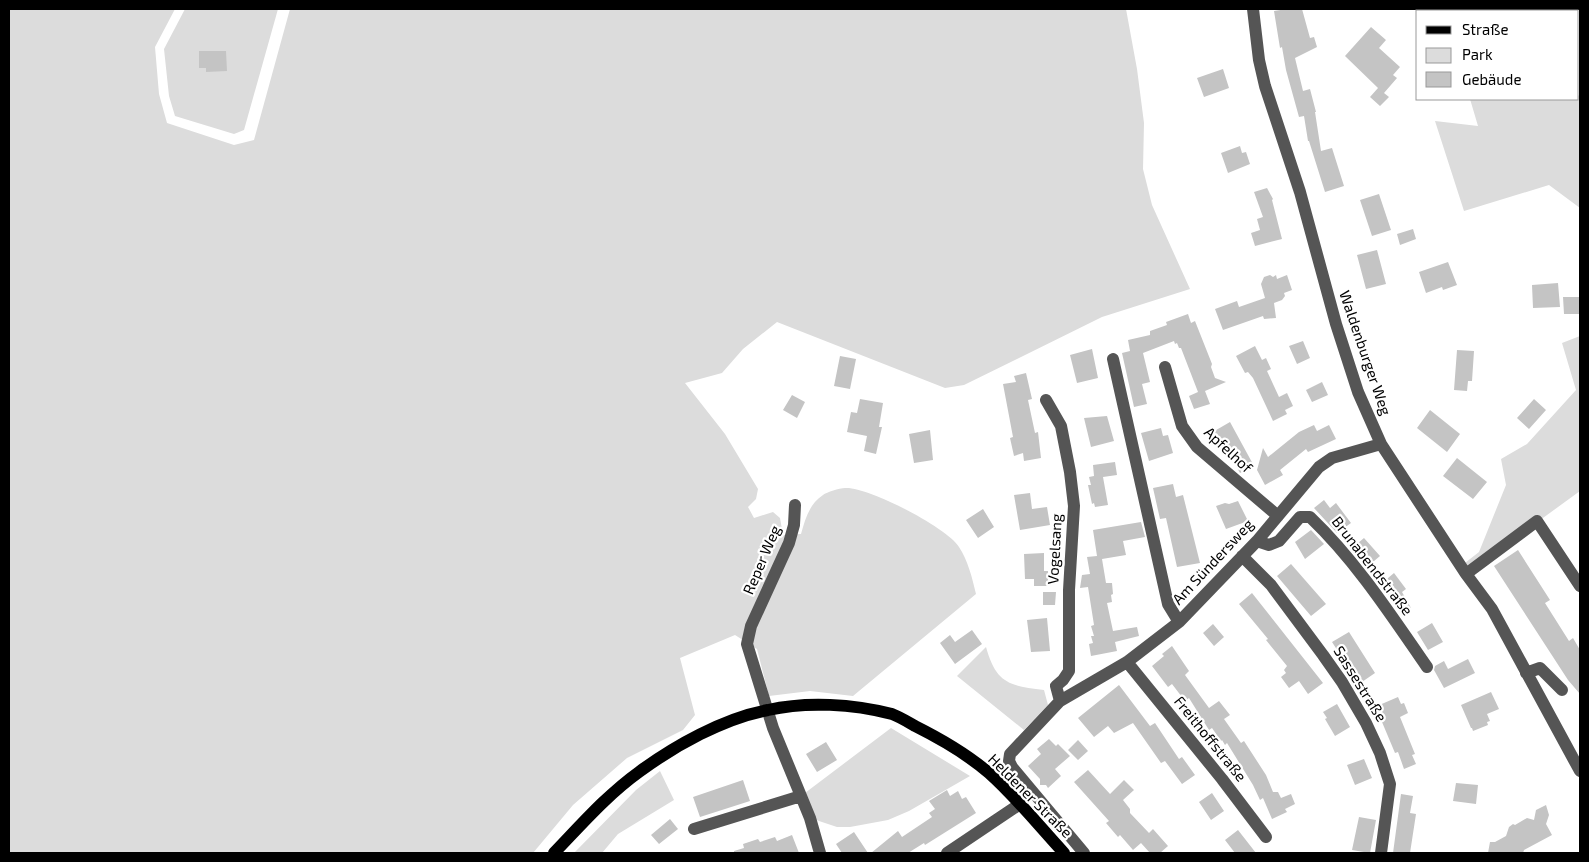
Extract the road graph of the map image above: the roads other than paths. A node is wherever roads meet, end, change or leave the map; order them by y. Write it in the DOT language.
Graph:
graph roads {
  1 [pos="1253,9"];
  2 [pos="1113,360"];
  3 [pos="1165,367"];
  4 [pos="1046,400"];
  5 [pos="1381,444"];
  6 [pos="795,506"];
  7 [pos="1278,516"];
  8 [pos="1257,541"];
  9 [pos="1242,556"];
  10 [pos="1466,574"];
  11 [pos="1580,586"];
  12 [pos="1179,622"];
  13 [pos="1127,662"];
  14 [pos="1426,666"];
  15 [pos="1526,674"];
  16 [pos="1562,690"];
  17 [pos="1060,701"];
  18 [pos="768,710"];
  19 [pos="1580,771"];
  20 [pos="801,796"];
  21 [pos="1020,804"];
  22 [pos="694,829"];
  23 [pos="1266,837"];
  24 [pos="554,853"];
  25 [pos="820,853"];
  26 [pos="947,853"];
  27 [pos="1064,853"];
  28 [pos="1084,853"];
  29 [pos="1381,853"];
  1 -- 5 [label="street, Waldenburger Weg"];
  2 -- 12 [label="street"];
  3 -- 7 [label="street, Apfelhof"];
  4 -- 17 [label="street, Vogelsang"];
  5 -- 7 [label="street, Am Sündersweg"];
  5 -- 10 [label="street, Waldenburger Weg"];
  6 -- 18 [label="street, Reper Weg"];
  7 -- 8 [label="street, Am Sündersweg"];
  8 -- 9 [label="street, Am Sündersweg"];
  8 -- 14 [label="street, Brunabendstraße"];
  9 -- 12 [label="street, Am Sündersweg"];
  9 -- 29 [label="street, Sassestraße"];
  10 -- 11 [label="street"];
  10 -- 15 [label="street, Waldenburger Weg"];
  12 -- 13 [label="street, Am Sündersweg"];
  13 -- 17 [label="street, Am Sündersweg"];
  13 -- 23 [label="street, Freithoffstraße"];
  15 -- 16 [label="street"];
  15 -- 19 [label="street, Waldenburger Weg"];
  17 -- 28 [label="street, Am Sündersweg"];
  18 -- 20 [label="street"];
  18 -- 21 [label="main road, Heldener Straße"];
  18 -- 24 [label="main road, Heldener Straße"];
  20 -- 22 [label="street"];
  20 -- 25 [label="street"];
  21 -- 26 [label="street"];
  21 -- 27 [label="main road, Heldener Straße"];
}
